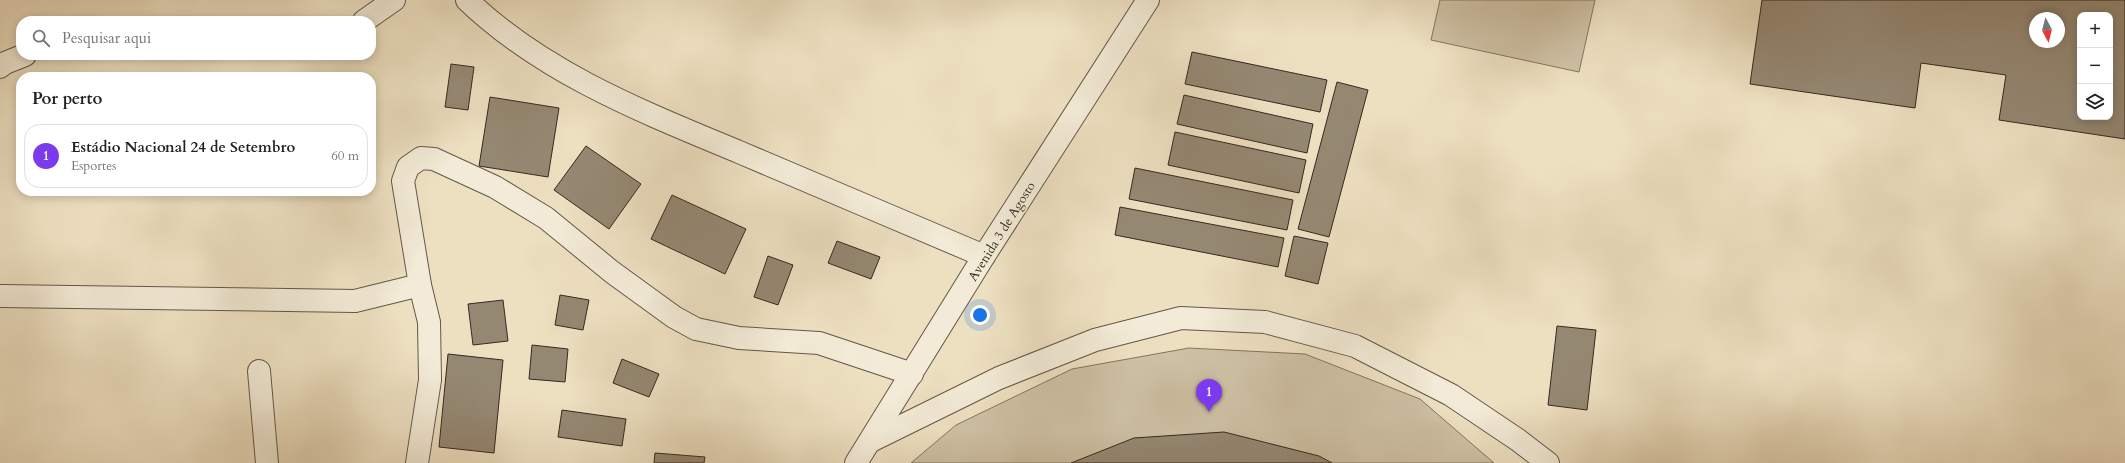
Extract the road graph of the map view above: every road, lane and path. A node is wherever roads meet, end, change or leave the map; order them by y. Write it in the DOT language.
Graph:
graph roads {
  1 [pos="394,0"];
  2 [pos="467,0"];
  3 [pos="1148,0"];
  4 [pos="371,16"];
  5 [pos="16,59"];
  6 [pos="0,67"];
  7 [pos="984,256"];
  8 [pos="420,285"];
  9 [pos="0,291"];
  10 [pos="0,296"];
  11 [pos="0,309"];
  12 [pos="259,371"];
  13 [pos="912,374"];
  14 [pos="871,440"];
  15 [pos="267,463"];
  16 [pos="417,463"];
  17 [pos="856,463"];
  18 [pos="1548,463"];
  1 -- 4 [label="street"];
  2 -- 7 [label="street"];
  3 -- 7 [label="street, Avenida 3 de Agosto"];
  5 -- 6 [label="street"];
  7 -- 13 [label="street, Avenida 3 de Agosto"];
  8 -- 10 [label="street"];
  8 -- 13 [label="street"];
  8 -- 16 [label="street"];
  9 -- 10 [label="street"];
  10 -- 11 [label="street"];
  12 -- 15 [label="street"];
  13 -- 14 [label="street, Avenida 3 de Agosto"];
  14 -- 17 [label="street, Avenida 3 de Agosto"];
  14 -- 18 [label="street"];
}
